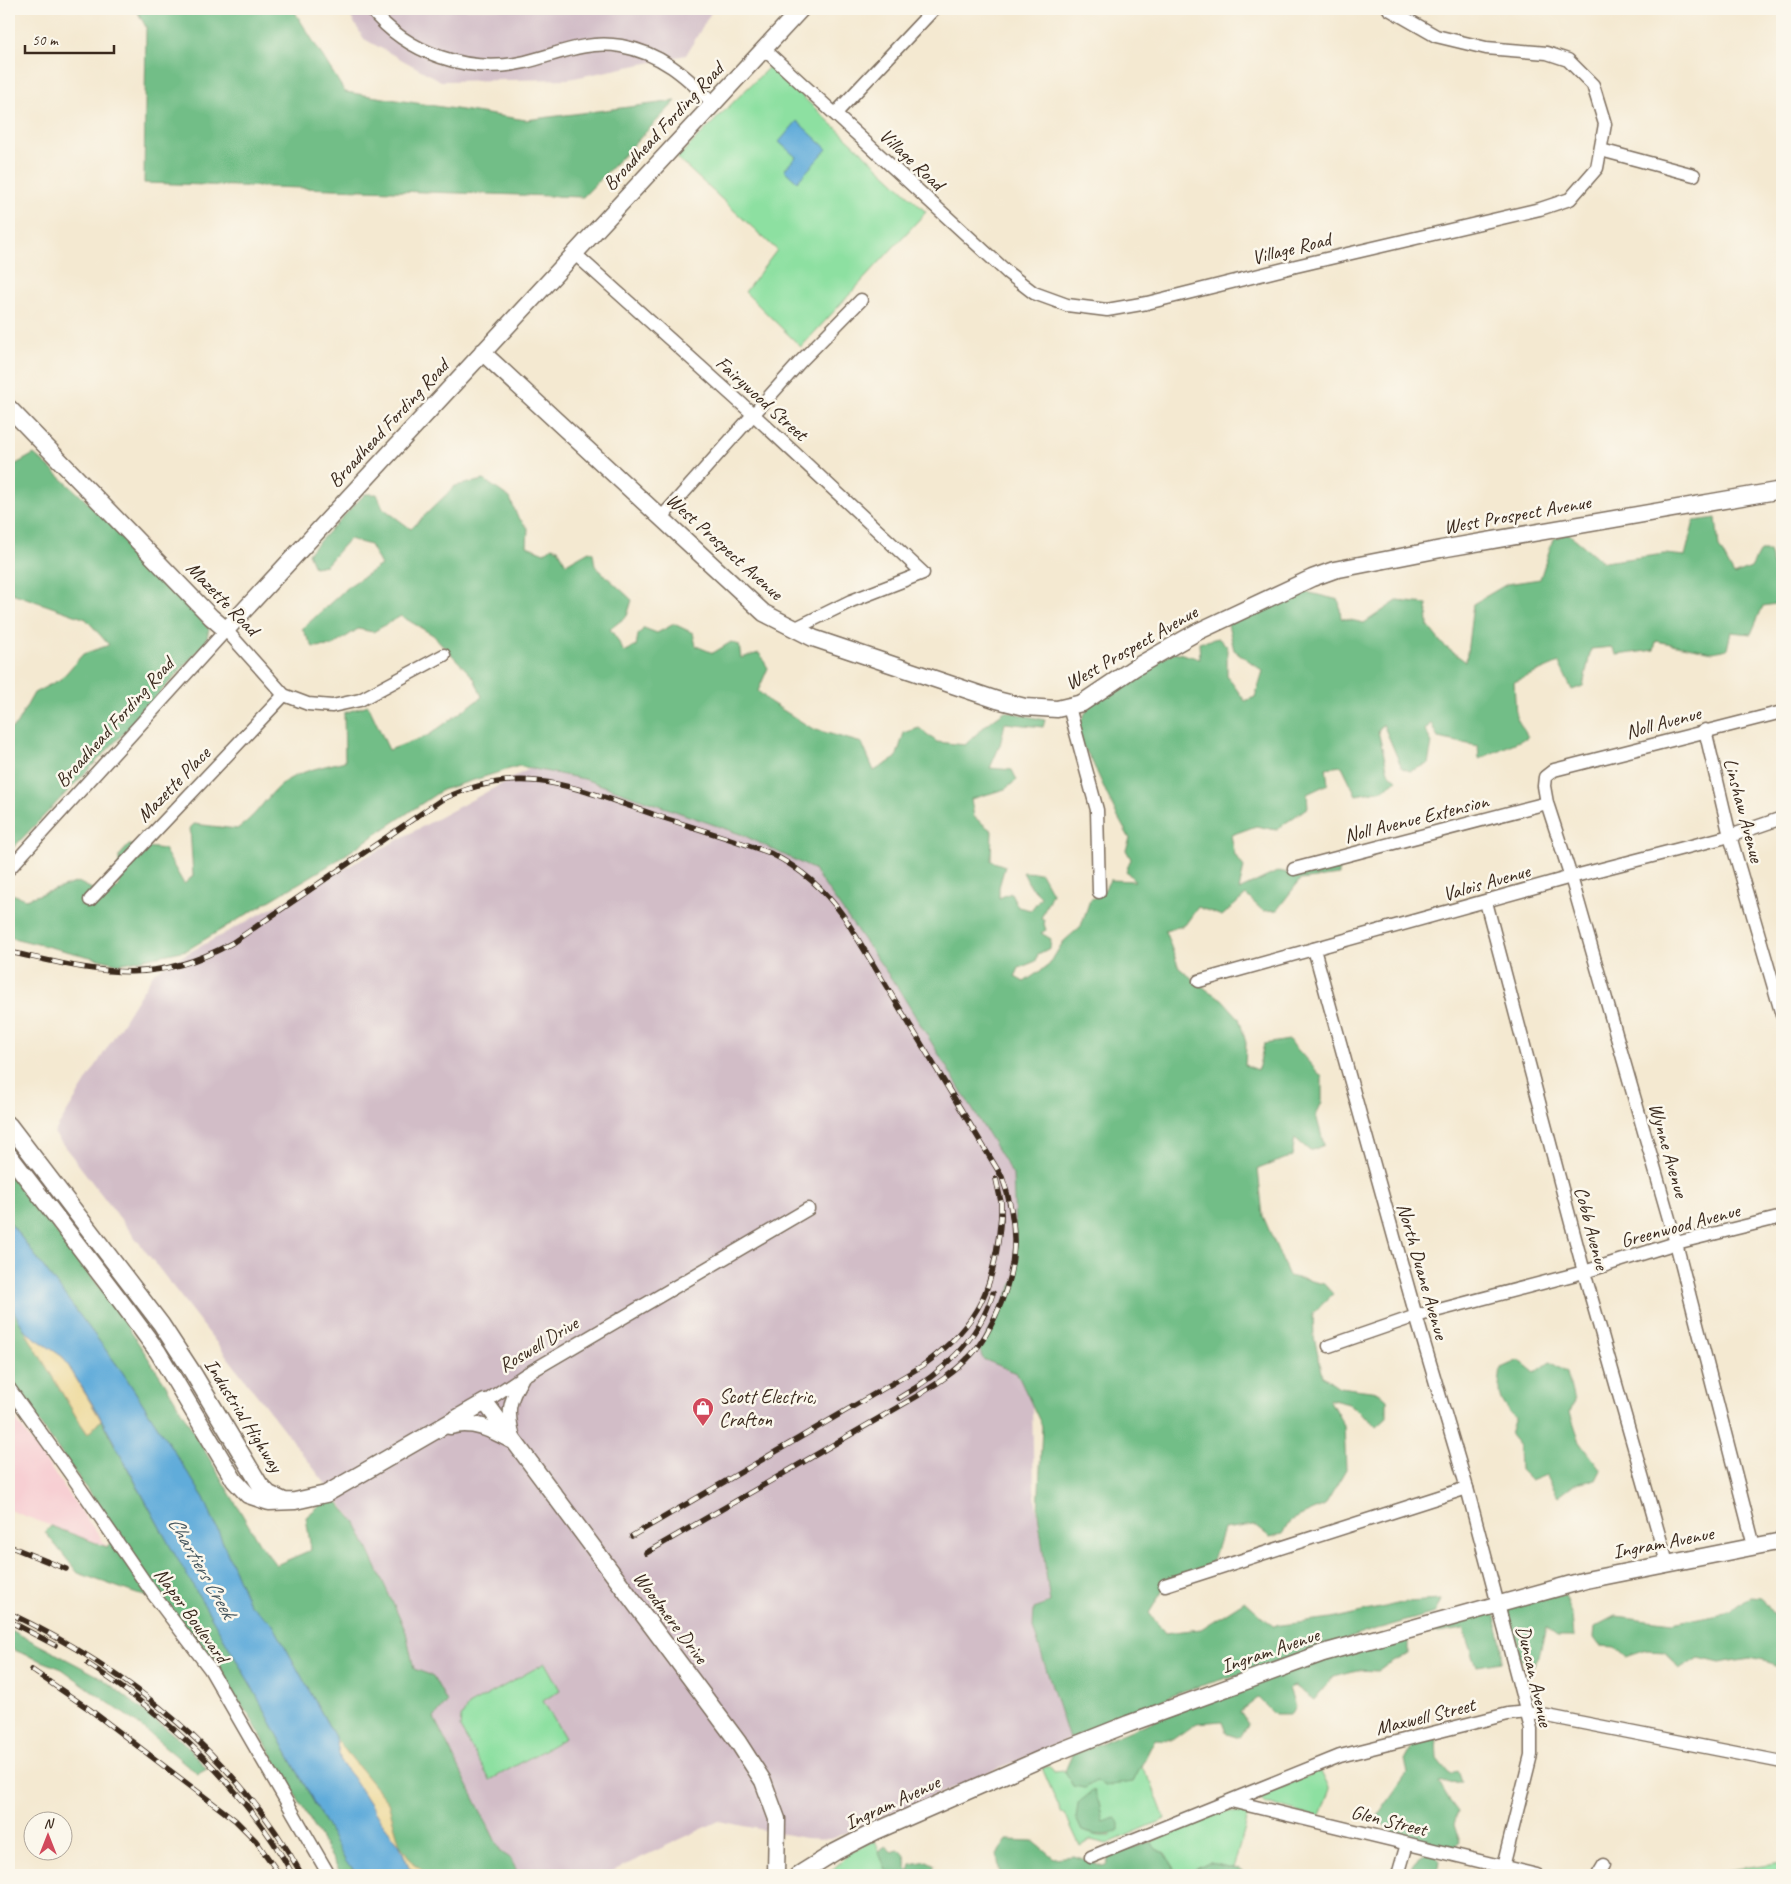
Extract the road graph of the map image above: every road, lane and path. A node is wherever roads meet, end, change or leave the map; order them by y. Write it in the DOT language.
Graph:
graph roads {
  1 [pos="371,9"];
  2 [pos="802,9"];
  3 [pos="934,9"];
  4 [pos="1389,9"];
  5 [pos="764,49"];
  6 [pos="713,104"];
  7 [pos="835,114"];
  8 [pos="1601,150"];
  9 [pos="1694,175"];
  10 [pos="574,253"];
  11 [pos="861,300"];
  12 [pos="482,352"];
  13 [pos="9,408"];
  14 [pos="754,416"];
  15 [pos="1782,490"];
  16 [pos="661,518"];
  17 [pos="794,629"];
  18 [pos="226,630"];
  19 [pos="444,654"];
  20 [pos="284,695"];
  21 [pos="1069,708"];
  22 [pos="1782,712"];
  23 [pos="1704,730"];
  24 [pos="1554,770"];
  25 [pos="1547,803"];
  26 [pos="1782,818"];
  27 [pos="1730,836"];
  28 [pos="9,869"];
  29 [pos="1294,869"];
  30 [pos="1571,877"];
  31 [pos="1099,892"];
  32 [pos="90,900"];
  33 [pos="1486,902"];
  34 [pos="1314,949"];
  35 [pos="1200,981"];
  36 [pos="1782,1015"];
  37 [pos="9,1125"];
  38 [pos="9,1155"];
  39 [pos="808,1209"];
  40 [pos="1782,1217"];
  41 [pos="1676,1243"];
  42 [pos="1584,1272"];
  43 [pos="1416,1316"];
  44 [pos="1329,1346"];
  45 [pos="525,1375"];
  46 [pos="9,1388"];
  47 [pos="485,1402"];
  48 [pos="436,1430"];
  49 [pos="515,1442"];
  50 [pos="1467,1488"];
  51 [pos="284,1501"];
  52 [pos="1782,1541"];
  53 [pos="1754,1546"];
  54 [pos="1667,1563"];
  55 [pos="1165,1585"];
  56 [pos="1498,1603"];
  57 [pos="1526,1712"];
  58 [pos="1782,1762"];
  59 [pos="1232,1801"];
  60 [pos="1407,1844"];
  61 [pos="1092,1857"];
  62 [pos="1502,1871"];
  63 [pos="329,1875"];
  64 [pos="776,1875"];
  65 [pos="798,1875"];
  66 [pos="1398,1875"];
  67 [pos="1537,1875"];
  1 -- 6 [label="street"];
  2 -- 5 [label="street, Broadhead Fording Road"];
  3 -- 7 [label="street"];
  4 -- 8 [label="street, Village Road"];
  5 -- 6 [label="street, Broadhead Fording Road"];
  5 -- 7 [label="street, Village Road"];
  6 -- 10 [label="street, Broadhead Fording Road"];
  7 -- 8 [label="street, Village Road"];
  8 -- 9 [label="street"];
  10 -- 12 [label="street, Broadhead Fording Road"];
  10 -- 14 [label="street, Fairywood Street"];
  11 -- 14 [label="street"];
  12 -- 16 [label="street, West Prospect Avenue"];
  12 -- 18 [label="street, Broadhead Fording Road"];
  13 -- 18 [label="street, Mazette Road"];
  14 -- 16 [label="street"];
  14 -- 17 [label="street, Fairywood Street"];
  15 -- 21 [label="street, West Prospect Avenue"];
  16 -- 17 [label="street, West Prospect Avenue"];
  17 -- 21 [label="street, West Prospect Avenue"];
  18 -- 20 [label="street, Mazette Road"];
  18 -- 28 [label="street, Broadhead Fording Road"];
  19 -- 20 [label="street, Mazette Road"];
  20 -- 32 [label="street, Mazette Place"];
  21 -- 31 [label="street"];
  22 -- 23 [label="street, Noll Avenue"];
  23 -- 24 [label="street, Noll Avenue"];
  23 -- 27 [label="street, Linshaw Avenue"];
  24 -- 25 [label="street, Wynne Avenue"];
  25 -- 29 [label="street, Noll Avenue Extension"];
  25 -- 30 [label="street, Wynne Avenue"];
  26 -- 27 [label="street, Valois Avenue"];
  27 -- 30 [label="street, Valois Avenue"];
  27 -- 36 [label="street, Linshaw Avenue"];
  30 -- 33 [label="street, Valois Avenue"];
  30 -- 41 [label="street, Wynne Avenue"];
  33 -- 34 [label="street, Valois Avenue"];
  33 -- 42 [label="street, Cobb Avenue"];
  34 -- 35 [label="street, Valois Avenue"];
  34 -- 43 [label="street, North Duane Avenue"];
  37 -- 51 [label="street, Industrial Highway"];
  38 -- 51 [label="street, Industrial Highway"];
  39 -- 45 [label="street, Roswell Drive"];
  40 -- 41 [label="street, Greenwood Avenue"];
  41 -- 42 [label="street, Greenwood Avenue"];
  41 -- 53 [label="street, Wynne Avenue"];
  42 -- 43 [label="street, Greenwood Avenue"];
  42 -- 54 [label="street, Cobb Avenue"];
  43 -- 44 [label="street, Greenwood Avenue"];
  43 -- 50 [label="street, North Duane Avenue"];
  45 -- 47 [label="street, Roswell Drive"];
  45 -- 49 [label="street"];
  46 -- 63 [label="street, Napor Boulevard"];
  47 -- 48 [label="street, Roswell Drive"];
  47 -- 49 [label="street, Woodmere Drive"];
  48 -- 49 [label="street"];
  48 -- 51 [label="street, Roswell Drive"];
  49 -- 64 [label="street, Woodmere Drive"];
  50 -- 55 [label="street"];
  50 -- 56 [label="street, North Duane Avenue"];
  52 -- 53 [label="street, Ingram Avenue"];
  53 -- 54 [label="street, Ingram Avenue"];
  54 -- 56 [label="street, Ingram Avenue"];
  56 -- 57 [label="street, Duncan Avenue"];
  56 -- 65 [label="street, Ingram Avenue"];
  57 -- 58 [label="street, Maxwell Street"];
  57 -- 59 [label="street, Maxwell Street"];
  57 -- 62 [label="street, Duncan Avenue"];
  59 -- 60 [label="street, Glen Street"];
  59 -- 61 [label="street, Maxwell Street"];
  60 -- 62 [label="street, Glen Street"];
  60 -- 66 [label="street"];
  62 -- 67 [label="street, Glen Street"];
}
